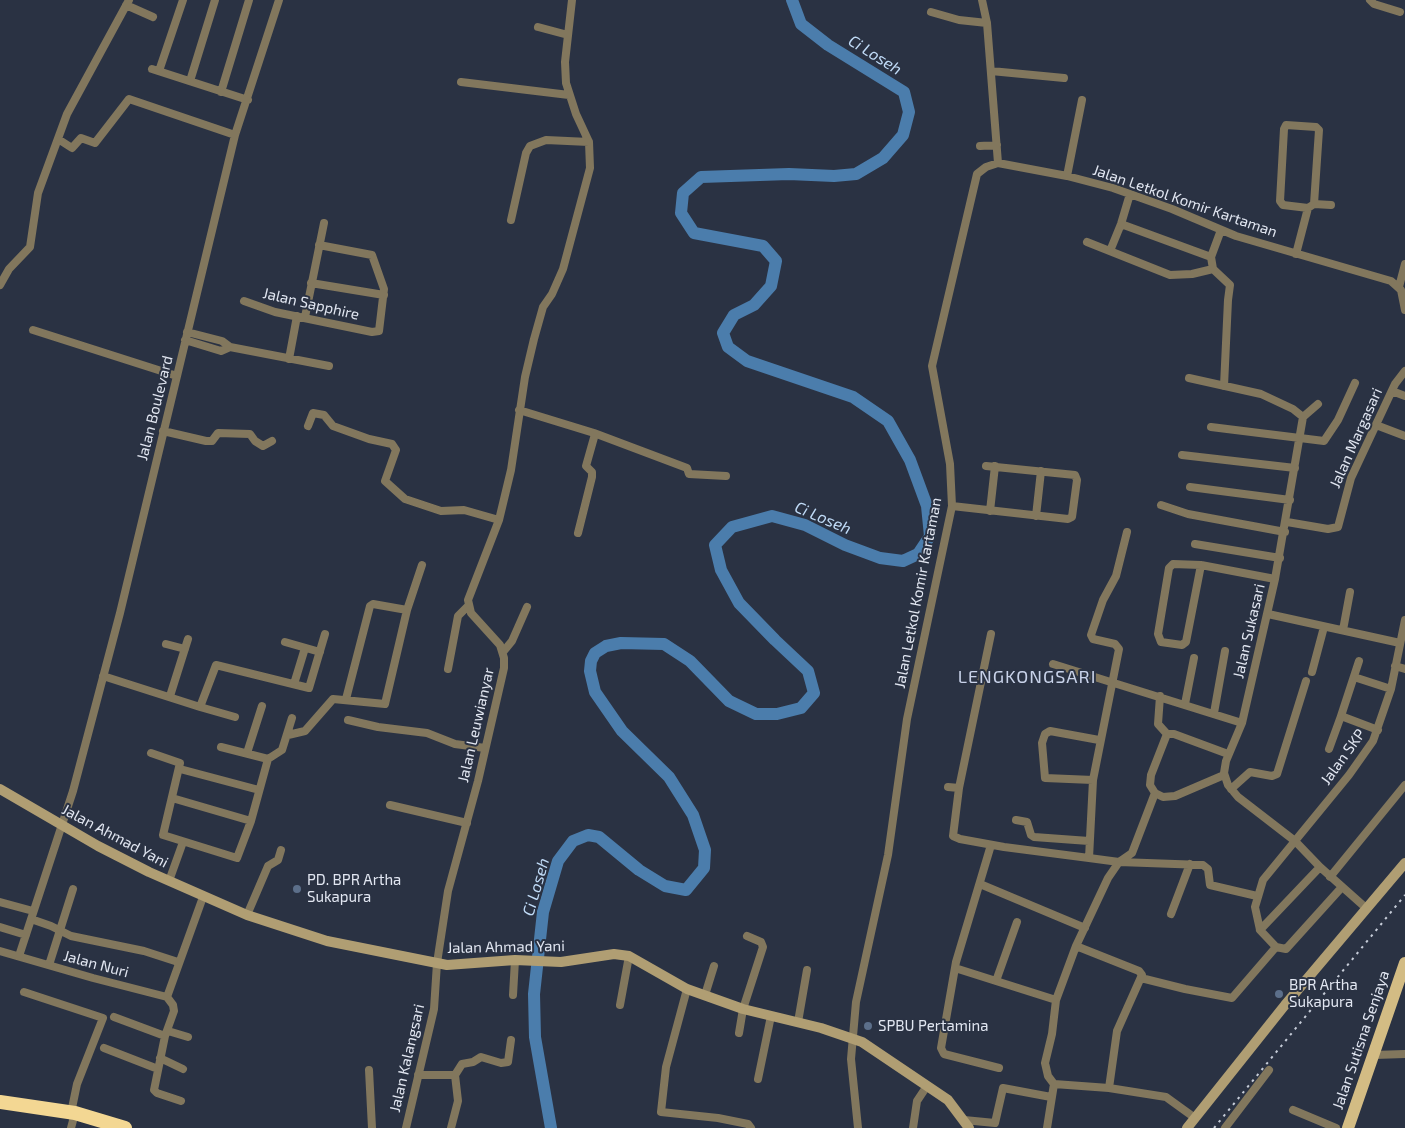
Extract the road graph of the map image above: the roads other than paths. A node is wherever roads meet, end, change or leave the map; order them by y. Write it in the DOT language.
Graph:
graph roads {
  1 [pos="183,0"];
  2 [pos="215,0"];
  3 [pos="249,0"];
  4 [pos="279,0"];
  5 [pos="572,0"];
  6 [pos="982,0"];
  7 [pos="1370,0"];
  8 [pos="128,3"];
  9 [pos="931,12"];
  10 [pos="1400,12"];
  11 [pos="153,17"];
  12 [pos="987,23"];
  13 [pos="538,27"];
  14 [pos="568,35"];
  15 [pos="991,71"];
  16 [pos="1064,78"];
  17 [pos="190,82"];
  18 [pos="462,82"];
  19 [pos="221,92"];
  20 [pos="569,95"];
  21 [pos="248,100"];
  22 [pos="1082,100"];
  23 [pos="235,135"];
  24 [pos="58,139"];
  25 [pos="589,142"];
  26 [pos="997,145"];
  27 [pos="980,146"];
  28 [pos="998,163"];
  29 [pos="1067,176"];
  30 [pos="1130,194"];
  31 [pos="1331,205"];
  32 [pos="1311,206"];
  33 [pos="511,220"];
  34 [pos="324,223"];
  35 [pos="1121,224"];
  36 [pos="1221,230"];
  37 [pos="1086,242"];
  38 [pos="319,245"];
  39 [pos="1110,251"];
  40 [pos="1296,254"];
  41 [pos="1210,257"];
  42 [pos="1405,264"];
  43 [pos="1212,269"];
  44 [pos="311,283"];
  45 [pos="0,285"];
  46 [pos="1399,287"];
  47 [pos="384,295"];
  48 [pos="244,301"];
  49 [pos="1405,310"];
  50 [pos="301,316"];
  51 [pos="32,330"];
  52 [pos="187,332"];
  53 [pos="185,340"];
  54 [pos="230,347"];
  55 [pos="288,359"];
  56 [pos="329,366"];
  57 [pos="1405,371"];
  58 [pos="177,376"];
  59 [pos="1189,378"];
  60 [pos="1355,383"];
  61 [pos="1224,386"];
  62 [pos="1392,391"];
  63 [pos="1405,396"];
  64 [pos="1318,404"];
  65 [pos="519,410"];
  66 [pos="1303,417"];
  67 [pos="308,426"];
  68 [pos="1376,426"];
  69 [pos="1212,427"];
  70 [pos="164,432"];
  71 [pos="595,434"];
  72 [pos="1405,436"];
  73 [pos="1298,438"];
  74 [pos="272,441"];
  75 [pos="1182,454"];
  76 [pos="986,466"];
  77 [pos="995,466"];
  78 [pos="1295,468"];
  79 [pos="1041,471"];
  80 [pos="726,476"];
  81 [pos="1190,487"];
  82 [pos="1290,500"];
  83 [pos="1162,505"];
  84 [pos="952,506"];
  85 [pos="990,511"];
  86 [pos="1036,516"];
  87 [pos="499,520"];
  88 [pos="1287,522"];
  89 [pos="1127,532"];
  90 [pos="1285,532"];
  91 [pos="578,533"];
  92 [pos="1195,544"];
  93 [pos="1280,558"];
  94 [pos="422,565"];
  95 [pos="1201,565"];
  96 [pos="1275,580"];
  97 [pos="1350,592"];
  98 [pos="468,606"];
  99 [pos="527,607"];
  100 [pos="408,610"];
  101 [pos="1268,614"];
  102 [pos="1405,620"];
  103 [pos="1324,627"];
  104 [pos="1343,630"];
  105 [pos="325,634"];
  106 [pos="990,634"];
  107 [pos="188,639"];
  108 [pos="285,642"];
  109 [pos="1400,643"];
  110 [pos="166,644"];
  111 [pos="185,648"];
  112 [pos="305,648"];
  113 [pos="1225,651"];
  114 [pos="320,652"];
  115 [pos="503,652"];
  116 [pos="1194,658"];
  117 [pos="1359,661"];
  118 [pos="1053,664"];
  119 [pos="1395,666"];
  120 [pos="448,669"];
  121 [pos="1405,669"];
  122 [pos="1312,672"];
  123 [pos="103,676"];
  124 [pos="1354,677"];
  125 [pos="1111,680"];
  126 [pos="1306,681"];
  127 [pos="294,684"];
  128 [pos="1391,689"];
  129 [pos="170,696"];
  130 [pos="1160,696"];
  131 [pos="346,699"];
  132 [pos="1185,704"];
  133 [pos="262,706"];
  134 [pos="200,707"];
  135 [pos="1214,713"];
  136 [pos="1341,716"];
  137 [pos="235,717"];
  138 [pos="292,718"];
  139 [pos="348,720"];
  140 [pos="1242,723"];
  141 [pos="1378,730"];
  142 [pos="288,734"];
  143 [pos="1167,734"];
  144 [pos="1099,740"];
  145 [pos="221,747"];
  146 [pos="486,748"];
  147 [pos="1329,748"];
  148 [pos="247,753"];
  149 [pos="151,754"];
  150 [pos="1228,754"];
  151 [pos="268,760"];
  152 [pos="180,769"];
  153 [pos="1224,775"];
  154 [pos="1093,780"];
  155 [pos="1405,785"];
  156 [pos="948,787"];
  157 [pos="959,788"];
  158 [pos="0,789"];
  159 [pos="1231,789"];
  160 [pos="259,790"];
  161 [pos="1155,793"];
  162 [pos="172,798"];
  163 [pos="390,805"];
  164 [pos="1016,820"];
  165 [pos="251,821"];
  166 [pos="467,822"];
  167 [pos="63,825"];
  168 [pos="1089,841"];
  169 [pos="182,842"];
  170 [pos="1295,842"];
  171 [pos="991,845"];
  172 [pos="281,850"];
  173 [pos="1089,858"];
  174 [pos="1119,862"];
  175 [pos="1405,863"];
  176 [pos="1190,864"];
  177 [pos="1320,867"];
  178 [pos="1330,877"];
  179 [pos="169,881"];
  180 [pos="980,884"];
  181 [pos="1342,887"];
  182 [pos="73,889"];
  183 [pos="1257,896"];
  184 [pos="203,897"];
  185 [pos="0,902"];
  186 [pos="1366,908"];
  187 [pos="1171,914"];
  188 [pos="32,915"];
  189 [pos="247,915"];
  190 [pos="1016,922"];
  191 [pos="0,927"];
  192 [pos="1085,928"];
  193 [pos="1260,930"];
  194 [pos="61,932"];
  195 [pos="26,935"];
  196 [pos="747,936"];
  197 [pos="1076,946"];
  198 [pos="1276,947"];
  199 [pos="0,951"];
  200 [pos="19,956"];
  201 [pos="629,956"];
  202 [pos="515,960"];
  203 [pos="178,962"];
  204 [pos="437,963"];
  205 [pos="1405,963"];
  206 [pos="49,965"];
  207 [pos="714,966"];
  208 [pos="955,968"];
  209 [pos="807,970"];
  210 [pos="1141,978"];
  211 [pos="996,981"];
  212 [pos="687,989"];
  213 [pos="24,992"];
  214 [pos="705,995"];
  215 [pos="513,996"];
  216 [pos="167,997"];
  217 [pos="1056,1000"];
  218 [pos="620,1005"];
  219 [pos="743,1009"];
  220 [pos="114,1016"];
  221 [pos="771,1016"];
  222 [pos="798,1022"];
  223 [pos="739,1033"];
  224 [pos="166,1034"];
  225 [pos="852,1036"];
  226 [pos="188,1037"];
  227 [pos="511,1040"];
  228 [pos="104,1048"];
  229 [pos="1405,1054"];
  230 [pos="1374,1055"];
  231 [pos="160,1058"];
  232 [pos="999,1068"];
  233 [pos="158,1069"];
  234 [pos="183,1069"];
  235 [pos="369,1070"];
  236 [pos="1269,1070"];
  237 [pos="418,1074"];
  238 [pos="455,1075"];
  239 [pos="758,1079"];
  240 [pos="1054,1084"];
  241 [pos="927,1086"];
  242 [pos="1109,1088"];
  243 [pos="1051,1098"];
  244 [pos="181,1101"];
  245 [pos="0,1102"];
  246 [pos="1293,1110"];
  247 [pos="73,1113"];
  248 [pos="1195,1118"];
  249 [pos="967,1124"];
  250 [pos="71,1128"];
  251 [pos="125,1128"];
  252 [pos="372,1128"];
  253 [pos="406,1128"];
  254 [pos="452,1128"];
  255 [pos="751,1128"];
  256 [pos="858,1128"];
  257 [pos="913,1128"];
  258 [pos="1047,1128"];
  259 [pos="1187,1128"];
  260 [pos="1225,1128"];
  261 [pos="1336,1128"];
  262 [pos="1348,1128"];
  1 -- 17 [label="street"];
  2 -- 17 [label="street"];
  3 -- 19 [label="street"];
  4 -- 21 [label="street, Jalan Boulevard"];
  5 -- 14 [label="street"];
  6 -- 12 [label="street"];
  7 -- 10 [label="street"];
  8 -- 11 [label="street"];
  8 -- 24 [label="street"];
  9 -- 12 [label="street"];
  12 -- 15 [label="street"];
  13 -- 14 [label="street"];
  14 -- 20 [label="street"];
  15 -- 16 [label="street"];
  15 -- 26 [label="street"];
  17 -- 19 [label="street"];
  18 -- 20 [label="street"];
  19 -- 21 [label="street"];
  20 -- 25 [label="street"];
  21 -- 23 [label="street, Jalan Boulevard"];
  22 -- 29 [label="street"];
  23 -- 24 [label="street"];
  23 -- 52 [label="street, Jalan Boulevard"];
  24 -- 45 [label="street"];
  25 -- 33 [label="street"];
  25 -- 65 [label="street"];
  26 -- 27 [label="street"];
  26 -- 28 [label="street"];
  28 -- 29 [label="street, Jalan Letkol Komir Kartaman"];
  28 -- 84 [label="street, Jalan Letkol Komir Kartaman"];
  29 -- 30 [label="street, Jalan Letkol Komir Kartaman"];
  30 -- 35 [label="street"];
  30 -- 36 [label="street, Jalan Letkol Komir Kartaman"];
  31 -- 32 [label="street"];
  32 -- 32 [label="street"];
  32 -- 40 [label="street"];
  34 -- 38 [label="street"];
  35 -- 39 [label="street"];
  35 -- 41 [label="street"];
  36 -- 40 [label="street, Jalan Letkol Komir Kartaman"];
  36 -- 41 [label="street"];
  37 -- 39 [label="street"];
  38 -- 44 [label="street"];
  38 -- 47 [label="street"];
  39 -- 43 [label="street"];
  40 -- 46 [label="street, Jalan Letkol Komir Kartaman"];
  41 -- 43 [label="street"];
  42 -- 46 [label="street"];
  43 -- 61 [label="street"];
  44 -- 47 [label="street"];
  44 -- 50 [label="street"];
  46 -- 49 [label="street"];
  47 -- 50 [label="street, Jalan Sapphire"];
  48 -- 50 [label="street, Jalan Sapphire"];
  50 -- 55 [label="street"];
  51 -- 58 [label="street"];
  52 -- 53 [label="street, Jalan Boulevard"];
  52 -- 54 [label="street"];
  53 -- 54 [label="street"];
  53 -- 58 [label="street, Jalan Boulevard"];
  54 -- 55 [label="street"];
  55 -- 56 [label="street"];
  57 -- 62 [label="street, Jalan Margasari"];
  58 -- 70 [label="street, Jalan Boulevard"];
  59 -- 61 [label="street"];
  60 -- 73 [label="street"];
  61 -- 66 [label="street"];
  62 -- 63 [label="street"];
  62 -- 68 [label="street, Jalan Margasari"];
  64 -- 66 [label="street"];
  65 -- 71 [label="street"];
  65 -- 87 [label="street"];
  66 -- 73 [label="street, Jalan Sukasari"];
  67 -- 87 [label="street"];
  68 -- 72 [label="street"];
  68 -- 88 [label="street, Jalan Margasari"];
  69 -- 73 [label="street"];
  70 -- 74 [label="street"];
  70 -- 123 [label="street, Jalan Boulevard"];
  71 -- 80 [label="street"];
  71 -- 91 [label="street"];
  73 -- 78 [label="street, Jalan Sukasari"];
  75 -- 78 [label="street"];
  76 -- 77 [label="street"];
  77 -- 79 [label="street"];
  77 -- 85 [label="street"];
  78 -- 82 [label="street, Jalan Sukasari"];
  79 -- 86 [label="street"];
  79 -- 86 [label="street"];
  81 -- 82 [label="street"];
  82 -- 88 [label="street, Jalan Sukasari"];
  83 -- 90 [label="street"];
  84 -- 85 [label="street"];
  84 -- 225 [label="street, Jalan Letkol Komir Kartaman"];
  85 -- 86 [label="street"];
  87 -- 98 [label="street"];
  88 -- 90 [label="street, Jalan Sukasari"];
  89 -- 125 [label="street"];
  90 -- 93 [label="street, Jalan Sukasari"];
  92 -- 93 [label="street"];
  93 -- 96 [label="street, Jalan Sukasari"];
  94 -- 100 [label="street"];
  95 -- 95 [label="street"];
  95 -- 96 [label="street"];
  96 -- 101 [label="street, Jalan Sukasari"];
  97 -- 104 [label="street"];
  98 -- 115 [label="street, Jalan Leuwianyar"];
  98 -- 120 [label="street"];
  99 -- 115 [label="street"];
  100 -- 131 [label="street"];
  100 -- 131 [label="street"];
  101 -- 103 [label="street"];
  101 -- 140 [label="street, Jalan Sukasari"];
  102 -- 109 [label="street, Jalan SKP"];
  103 -- 104 [label="street"];
  103 -- 122 [label="street"];
  104 -- 109 [label="street"];
  105 -- 114 [label="street"];
  106 -- 157 [label="street"];
  107 -- 111 [label="street"];
  108 -- 112 [label="street"];
  109 -- 119 [label="street, Jalan SKP"];
  110 -- 111 [label="street"];
  111 -- 129 [label="street"];
  112 -- 114 [label="street"];
  112 -- 127 [label="street"];
  113 -- 135 [label="street"];
  114 -- 127 [label="street"];
  115 -- 146 [label="street, Jalan Leuwianyar"];
  116 -- 132 [label="street"];
  117 -- 124 [label="street"];
  118 -- 125 [label="street"];
  119 -- 121 [label="street"];
  119 -- 128 [label="street, Jalan SKP"];
  123 -- 129 [label="street"];
  123 -- 167 [label="street, Jalan Boulevard"];
  124 -- 128 [label="street"];
  124 -- 136 [label="street"];
  125 -- 130 [label="street"];
  125 -- 144 [label="street"];
  126 -- 159 [label="street"];
  127 -- 134 [label="street"];
  128 -- 141 [label="street, Jalan SKP"];
  129 -- 134 [label="street"];
  130 -- 132 [label="street"];
  130 -- 143 [label="street"];
  131 -- 142 [label="street"];
  132 -- 135 [label="street"];
  133 -- 148 [label="street"];
  134 -- 137 [label="street"];
  135 -- 140 [label="street"];
  136 -- 141 [label="street"];
  136 -- 147 [label="street"];
  138 -- 142 [label="street"];
  139 -- 146 [label="street"];
  140 -- 150 [label="street, Jalan Sukasari"];
  141 -- 170 [label="street, Jalan SKP"];
  142 -- 151 [label="street"];
  143 -- 150 [label="street"];
  143 -- 161 [label="street"];
  144 -- 154 [label="street"];
  144 -- 154 [label="street"];
  145 -- 148 [label="street"];
  146 -- 166 [label="street, Jalan Leuwianyar"];
  148 -- 151 [label="street"];
  149 -- 152 [label="street"];
  150 -- 153 [label="street, Jalan Sukasari"];
  151 -- 160 [label="street"];
  152 -- 160 [label="street"];
  152 -- 162 [label="street"];
  153 -- 159 [label="street"];
  153 -- 161 [label="street"];
  154 -- 168 [label="street"];
  155 -- 178 [label="street"];
  156 -- 157 [label="street"];
  157 -- 171 [label="street"];
  158 -- 167 [label="street, Jalan Ahmad Yani"];
  159 -- 170 [label="street"];
  160 -- 165 [label="street"];
  161 -- 174 [label="street"];
  162 -- 165 [label="street"];
  162 -- 169 [label="street"];
  163 -- 166 [label="street"];
  164 -- 168 [label="street"];
  165 -- 169 [label="street"];
  166 -- 204 [label="street, Jalan Leuwianyar"];
  167 -- 179 [label="street, Jalan Ahmad Yani"];
  167 -- 188 [label="street, Jalan Boulevard"];
  168 -- 173 [label="street"];
  169 -- 179 [label="street"];
  170 -- 177 [label="street"];
  170 -- 183 [label="street, Jalan SKP"];
  171 -- 173 [label="street"];
  171 -- 180 [label="street"];
  172 -- 189 [label="street"];
  173 -- 174 [label="street"];
  174 -- 176 [label="street"];
  174 -- 192 [label="street"];
  175 -- 186 [label="street"];
  176 -- 183 [label="street"];
  176 -- 187 [label="street"];
  177 -- 178 [label="street"];
  177 -- 193 [label="street"];
  178 -- 181 [label="street"];
  179 -- 184 [label="street, Jalan Ahmad Yani"];
  180 -- 192 [label="street"];
  180 -- 208 [label="street"];
  181 -- 186 [label="street"];
  181 -- 198 [label="street"];
  182 -- 194 [label="street"];
  183 -- 193 [label="street"];
  184 -- 189 [label="street, Jalan Ahmad Yani"];
  184 -- 203 [label="street"];
  185 -- 188 [label="street"];
  186 -- 248 [label="street"];
  188 -- 194 [label="street"];
  188 -- 195 [label="street, Jalan Boulevard"];
  189 -- 204 [label="street, Jalan Ahmad Yani"];
  190 -- 211 [label="street"];
  191 -- 195 [label="street"];
  192 -- 197 [label="street"];
  193 -- 198 [label="street"];
  194 -- 203 [label="street"];
  194 -- 206 [label="street"];
  195 -- 200 [label="street, Jalan Boulevard"];
  196 -- 219 [label="street"];
  197 -- 210 [label="street"];
  197 -- 217 [label="street"];
  198 -- 210 [label="street"];
  199 -- 200 [label="street, Jalan Nuri"];
  200 -- 206 [label="street, Jalan Nuri"];
  201 -- 202 [label="street, Jalan Ahmad Yani"];
  201 -- 212 [label="street, Jalan Ahmad Yani"];
  201 -- 218 [label="street"];
  202 -- 204 [label="street, Jalan Ahmad Yani"];
  202 -- 215 [label="street"];
  203 -- 216 [label="street"];
  204 -- 237 [label="street, Jalan Kalangsari"];
  205 -- 230 [label="main road, Jalan Sutisna Senjaya"];
  206 -- 216 [label="street, Jalan Nuri"];
  207 -- 214 [label="street"];
  208 -- 211 [label="street"];
  208 -- 232 [label="street"];
  209 -- 222 [label="street"];
  210 -- 242 [label="street"];
  211 -- 217 [label="street"];
  212 -- 214 [label="street, Jalan Ahmad Yani"];
  212 -- 255 [label="street"];
  213 -- 247 [label="street"];
  214 -- 219 [label="street, Jalan Ahmad Yani"];
  216 -- 224 [label="street"];
  217 -- 240 [label="street"];
  219 -- 221 [label="street, Jalan Ahmad Yani"];
  219 -- 223 [label="street"];
  220 -- 224 [label="street"];
  221 -- 222 [label="street, Jalan Ahmad Yani"];
  221 -- 239 [label="street"];
  222 -- 225 [label="street, Jalan Ahmad Yani"];
  224 -- 226 [label="street"];
  224 -- 231 [label="street"];
  225 -- 241 [label="street, Jalan Ahmad Yani"];
  225 -- 256 [label="street, Jalan Letkol Komir Kartaman"];
  227 -- 238 [label="street"];
  228 -- 233 [label="street"];
  229 -- 230 [label="street"];
  230 -- 262 [label="main road, Jalan Sutisna Senjaya"];
  231 -- 233 [label="street"];
  231 -- 234 [label="street"];
  233 -- 244 [label="street"];
  235 -- 252 [label="street"];
  236 -- 260 [label="street"];
  237 -- 238 [label="street"];
  237 -- 253 [label="street, Jalan Kalangsari"];
  238 -- 254 [label="street"];
  240 -- 242 [label="street"];
  240 -- 243 [label="street"];
  241 -- 249 [label="street, Jalan Ahmad Yani"];
  241 -- 257 [label="street"];
  242 -- 248 [label="street"];
  243 -- 249 [label="street"];
  243 -- 258 [label="street"];
  245 -- 247 [label="highway"];
  246 -- 261 [label="street"];
  247 -- 250 [label="street"];
  247 -- 251 [label="highway"];
  248 -- 259 [label="street"];
}
